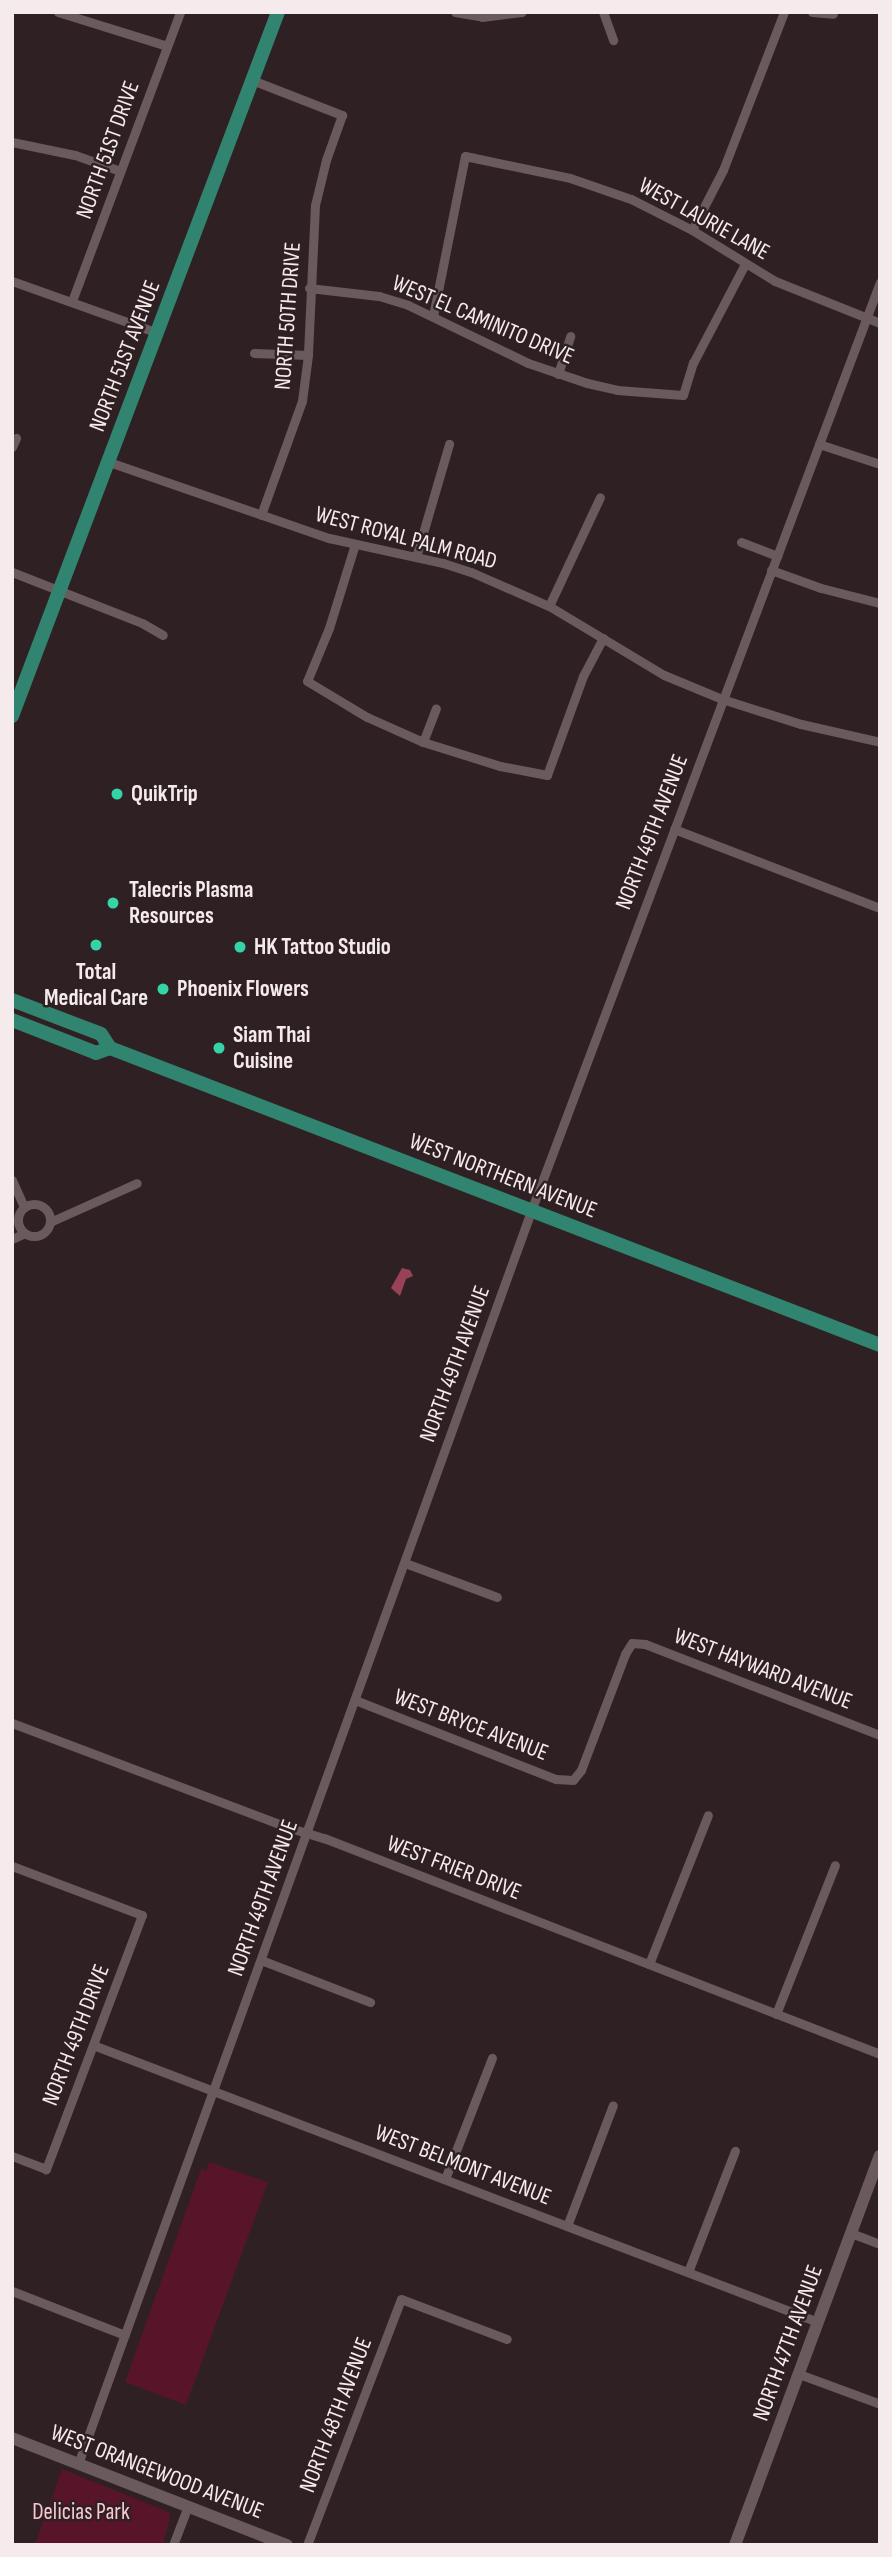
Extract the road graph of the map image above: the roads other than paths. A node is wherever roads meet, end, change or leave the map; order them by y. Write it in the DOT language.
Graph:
graph roads {
  1 [pos="58,12"];
  2 [pos="180,12"];
  3 [pos="278,12"];
  4 [pos="455,12"];
  5 [pos="522,12"];
  6 [pos="603,12"];
  7 [pos="784,12"];
  8 [pos="812,12"];
  9 [pos="833,14"];
  10 [pos="613,40"];
  11 [pos="167,46"];
  12 [pos="252,80"];
  13 [pos="12,142"];
  14 [pos="120,171"];
  15 [pos="692,230"];
  16 [pos="745,264"];
  17 [pos="12,281"];
  18 [pos="880,282"];
  19 [pos="309,288"];
  20 [pos="72,301"];
  21 [pos="433,316"];
  22 [pos="866,319"];
  23 [pos="880,323"];
  24 [pos="158,333"];
  25 [pos="570,336"];
  26 [pos="254,353"];
  27 [pos="308,355"];
  28 [pos="558,374"];
  29 [pos="449,444"];
  30 [pos="819,444"];
  31 [pos="109,461"];
  32 [pos="880,464"];
  33 [pos="600,497"];
  34 [pos="261,516"];
  35 [pos="741,542"];
  36 [pos="355,544"];
  37 [pos="777,556"];
  38 [pos="416,557"];
  39 [pos="771,570"];
  40 [pos="12,572"];
  41 [pos="60,591"];
  42 [pos="880,603"];
  43 [pos="549,606"];
  44 [pos="163,635"];
  45 [pos="603,638"];
  46 [pos="722,699"];
  47 [pos="436,708"];
  48 [pos="12,716"];
  49 [pos="423,742"];
  50 [pos="880,742"];
  51 [pos="674,829"];
  52 [pos="880,908"];
  53 [pos="12,1000"];
  54 [pos="12,1020"];
  55 [pos="110,1048"];
  56 [pos="12,1180"];
  57 [pos="137,1183"];
  58 [pos="24,1207"];
  59 [pos="531,1211"];
  60 [pos="50,1222"];
  61 [pos="25,1233"];
  62 [pos="12,1239"];
  63 [pos="880,1345"];
  64 [pos="405,1563"];
  65 [pos="497,1597"];
  66 [pos="355,1700"];
  67 [pos="12,1723"];
  68 [pos="880,1735"];
  69 [pos="573,1780"];
  70 [pos="708,1815"];
  71 [pos="307,1833"];
  72 [pos="835,1865"];
  73 [pos="12,1866"];
  74 [pos="261,1961"];
  75 [pos="649,1964"];
  76 [pos="370,2002"];
  77 [pos="776,2014"];
  78 [pos="93,2045"];
  79 [pos="880,2054"];
  80 [pos="492,2058"];
  81 [pos="213,2091"];
  82 [pos="613,2105"];
  83 [pos="735,2151"];
  84 [pos="12,2156"];
  85 [pos="880,2157"];
  86 [pos="445,2179"];
  87 [pos="567,2226"];
  88 [pos="851,2233"];
  89 [pos="880,2244"];
  90 [pos="688,2272"];
  91 [pos="12,2291"];
  92 [pos="818,2322"];
  93 [pos="125,2335"];
  94 [pos="507,2339"];
  95 [pos="799,2374"];
  96 [pos="880,2404"];
  97 [pos="12,2438"];
  98 [pos="78,2464"];
  99 [pos="187,2508"];
  100 [pos="173,2545"];
  101 [pos="287,2545"];
  102 [pos="307,2545"];
  103 [pos="735,2545"];
  1 -- 11 [label="street"];
  2 -- 11 [label="street, NORTH 51ST DRIVE"];
  3 -- 12 [label="main road, NORTH 51ST AVENUE"];
  4 -- 5 [label="street"];
  6 -- 10 [label="street"];
  7 -- 15 [label="street"];
  8 -- 9 [label="street"];
  11 -- 14 [label="street, NORTH 51ST DRIVE"];
  12 -- 19 [label="street, NORTH 50TH DRIVE"];
  12 -- 24 [label="main road, NORTH 51ST AVENUE"];
  13 -- 14 [label="street"];
  14 -- 20 [label="street, NORTH 51ST DRIVE"];
  15 -- 16 [label="street, WEST LAURIE LANE"];
  15 -- 21 [label="street, WEST LAURIE LANE"];
  16 -- 22 [label="street, WEST LAURIE LANE"];
  16 -- 28 [label="street, WEST EL CAMINITO DRIVE"];
  17 -- 20 [label="street"];
  18 -- 22 [label="street, NORTH 49TH AVENUE"];
  19 -- 21 [label="street, WEST EL CAMINITO DRIVE"];
  19 -- 27 [label="street, NORTH 50TH DRIVE"];
  20 -- 24 [label="street"];
  21 -- 28 [label="street, WEST EL CAMINITO DRIVE"];
  22 -- 23 [label="street, WEST LAURIE LANE"];
  22 -- 30 [label="street, NORTH 49TH AVENUE"];
  24 -- 31 [label="main road, NORTH 51ST AVENUE"];
  25 -- 28 [label="street"];
  26 -- 27 [label="street"];
  27 -- 34 [label="street, NORTH 50TH DRIVE"];
  29 -- 38 [label="street"];
  30 -- 32 [label="street"];
  30 -- 37 [label="street, NORTH 49TH AVENUE"];
  31 -- 34 [label="street, WEST ROYAL PALM ROAD"];
  31 -- 41 [label="main road, NORTH 51ST AVENUE"];
  33 -- 43 [label="street"];
  34 -- 36 [label="street, WEST ROYAL PALM ROAD"];
  35 -- 37 [label="street"];
  36 -- 38 [label="street, WEST ROYAL PALM ROAD"];
  36 -- 49 [label="street"];
  37 -- 39 [label="street, NORTH 49TH AVENUE"];
  38 -- 43 [label="street, WEST ROYAL PALM ROAD"];
  39 -- 42 [label="street"];
  39 -- 46 [label="street, NORTH 49TH AVENUE"];
  40 -- 41 [label="street"];
  41 -- 44 [label="street"];
  41 -- 48 [label="main road, NORTH 51ST AVENUE"];
  43 -- 45 [label="street, WEST ROYAL PALM ROAD"];
  45 -- 46 [label="street, WEST ROYAL PALM ROAD"];
  45 -- 49 [label="street"];
  46 -- 50 [label="street, WEST ROYAL PALM ROAD"];
  46 -- 51 [label="street, NORTH 49TH AVENUE"];
  47 -- 49 [label="street"];
  51 -- 52 [label="street"];
  51 -- 59 [label="street, NORTH 49TH AVENUE"];
  53 -- 55 [label="main road, WEST NORTHERN AVENUE"];
  54 -- 55 [label="main road, WEST NORTHERN AVENUE"];
  55 -- 59 [label="main road, WEST NORTHERN AVENUE"];
  56 -- 58 [label="street"];
  57 -- 60 [label="street"];
  58 -- 60 [label="street"];
  58 -- 61 [label="street"];
  59 -- 63 [label="main road, WEST NORTHERN AVENUE"];
  59 -- 64 [label="street, NORTH 49TH AVENUE"];
  60 -- 61 [label="street"];
  61 -- 62 [label="street"];
  64 -- 65 [label="street"];
  64 -- 66 [label="street, NORTH 49TH AVENUE"];
  66 -- 69 [label="street, WEST BRYCE AVENUE"];
  66 -- 71 [label="street, NORTH 49TH AVENUE"];
  67 -- 71 [label="street, WEST FRIER DRIVE"];
  68 -- 69 [label="street, WEST HAYWARD AVENUE"];
  70 -- 75 [label="street"];
  71 -- 74 [label="street, NORTH 49TH AVENUE"];
  71 -- 75 [label="street, WEST FRIER DRIVE"];
  72 -- 77 [label="street"];
  73 -- 78 [label="street, NORTH 49TH DRIVE"];
  74 -- 76 [label="street"];
  74 -- 81 [label="street, NORTH 49TH AVENUE"];
  75 -- 77 [label="street, WEST FRIER DRIVE"];
  77 -- 79 [label="street, WEST FRIER DRIVE"];
  78 -- 81 [label="street, WEST BELMONT AVENUE"];
  78 -- 84 [label="street, NORTH 49TH DRIVE"];
  80 -- 86 [label="street"];
  81 -- 86 [label="street, WEST BELMONT AVENUE"];
  81 -- 93 [label="street, NORTH 49TH AVENUE"];
  82 -- 87 [label="street"];
  83 -- 90 [label="street"];
  85 -- 88 [label="street, NORTH 47TH AVENUE"];
  86 -- 87 [label="street, WEST BELMONT AVENUE"];
  87 -- 90 [label="street, WEST BELMONT AVENUE"];
  88 -- 89 [label="street"];
  88 -- 92 [label="street, NORTH 47TH AVENUE"];
  90 -- 92 [label="street, WEST BELMONT AVENUE"];
  91 -- 93 [label="street"];
  92 -- 95 [label="street, NORTH 47TH AVENUE"];
  93 -- 98 [label="street, NORTH 49TH AVENUE"];
  94 -- 102 [label="street, NORTH 48TH AVENUE"];
  95 -- 96 [label="street"];
  95 -- 103 [label="street, NORTH 47TH AVENUE"];
  97 -- 98 [label="street, WEST ORANGEWOOD AVENUE"];
  98 -- 99 [label="street, WEST ORANGEWOOD AVENUE"];
  99 -- 100 [label="street"];
  99 -- 101 [label="street, WEST ORANGEWOOD AVENUE"];
}
